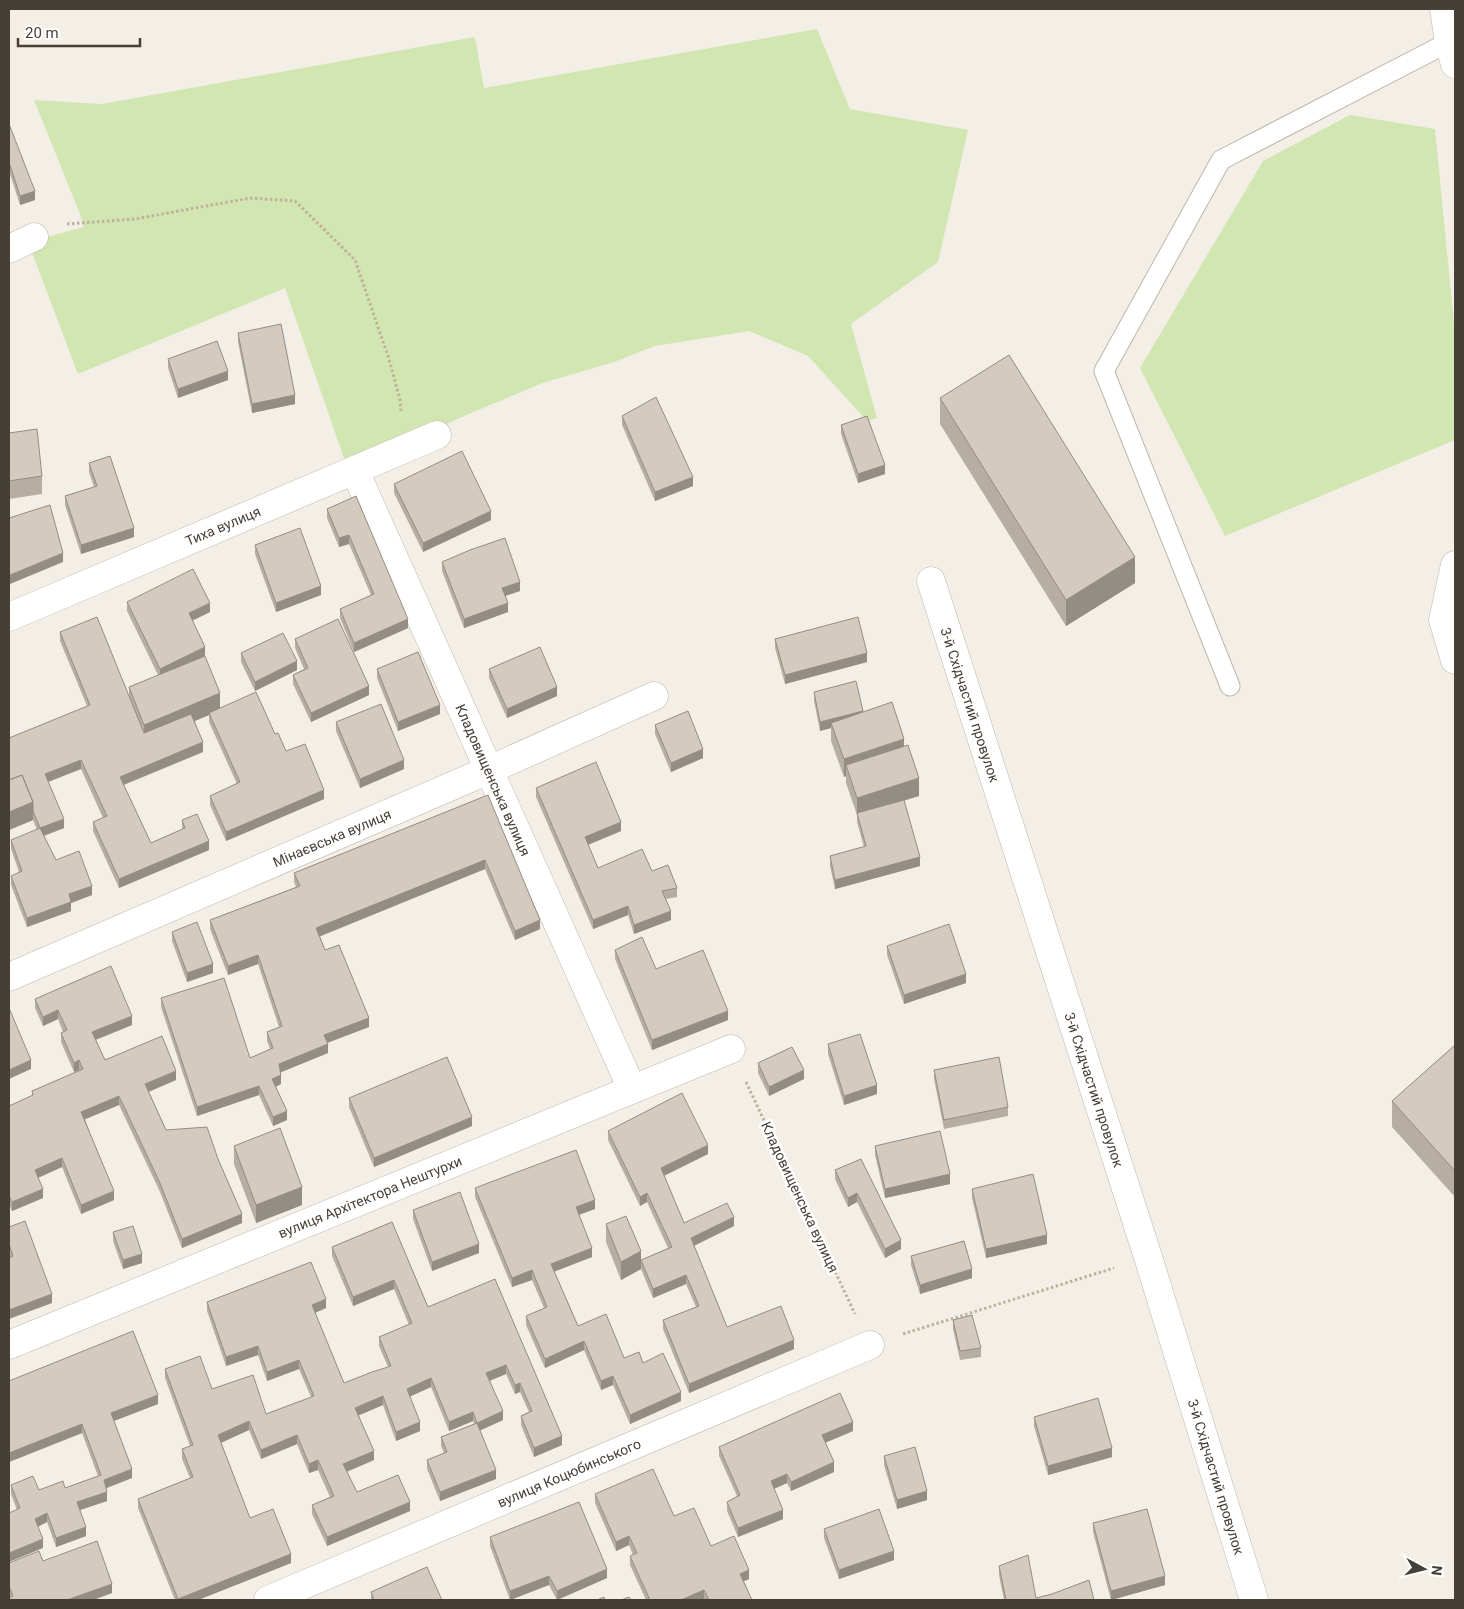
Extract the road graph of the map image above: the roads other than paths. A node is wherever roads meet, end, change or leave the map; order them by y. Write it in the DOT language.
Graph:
graph roads {
  1 [pos="1444,9"];
  2 [pos="1452,53"];
  3 [pos="34,238"];
  4 [pos="9,249"];
  5 [pos="437,435"];
  6 [pos="354,471"];
  7 [pos="1455,565"];
  8 [pos="931,581"];
  9 [pos="9,617"];
  10 [pos="1455,660"];
  11 [pos="1230,686"];
  12 [pos="654,696"];
  13 [pos="489,770"];
  14 [pos="9,977"];
  15 [pos="731,1049"];
  16 [pos="632,1089"];
  17 [pos="9,1345"];
  18 [pos="870,1345"];
  19 [pos="268,1600"];
  20 [pos="1254,1600"];
  1 -- 2 [label="street"];
  2 -- 11 [label="lane"];
  3 -- 4 [label="street"];
  5 -- 6 [label="street, Тиха вулиця"];
  6 -- 9 [label="street, Тиха вулиця"];
  6 -- 13 [label="street, Кладовищенська вулиця"];
  7 -- 10 [label="street"];
  8 -- 20 [label="street, 3-й Східчастий провулок"];
  12 -- 13 [label="street, Мінаєвська вулиця"];
  13 -- 14 [label="street, Мінаєвська вулиця"];
  13 -- 16 [label="street, Кладовищенська вулиця"];
  15 -- 16 [label="street, вулиця Архітектора Нештурхи"];
  16 -- 17 [label="street, вулиця Архітектора Нештурхи"];
  18 -- 19 [label="street, вулиця Коцюбинського"];
}
